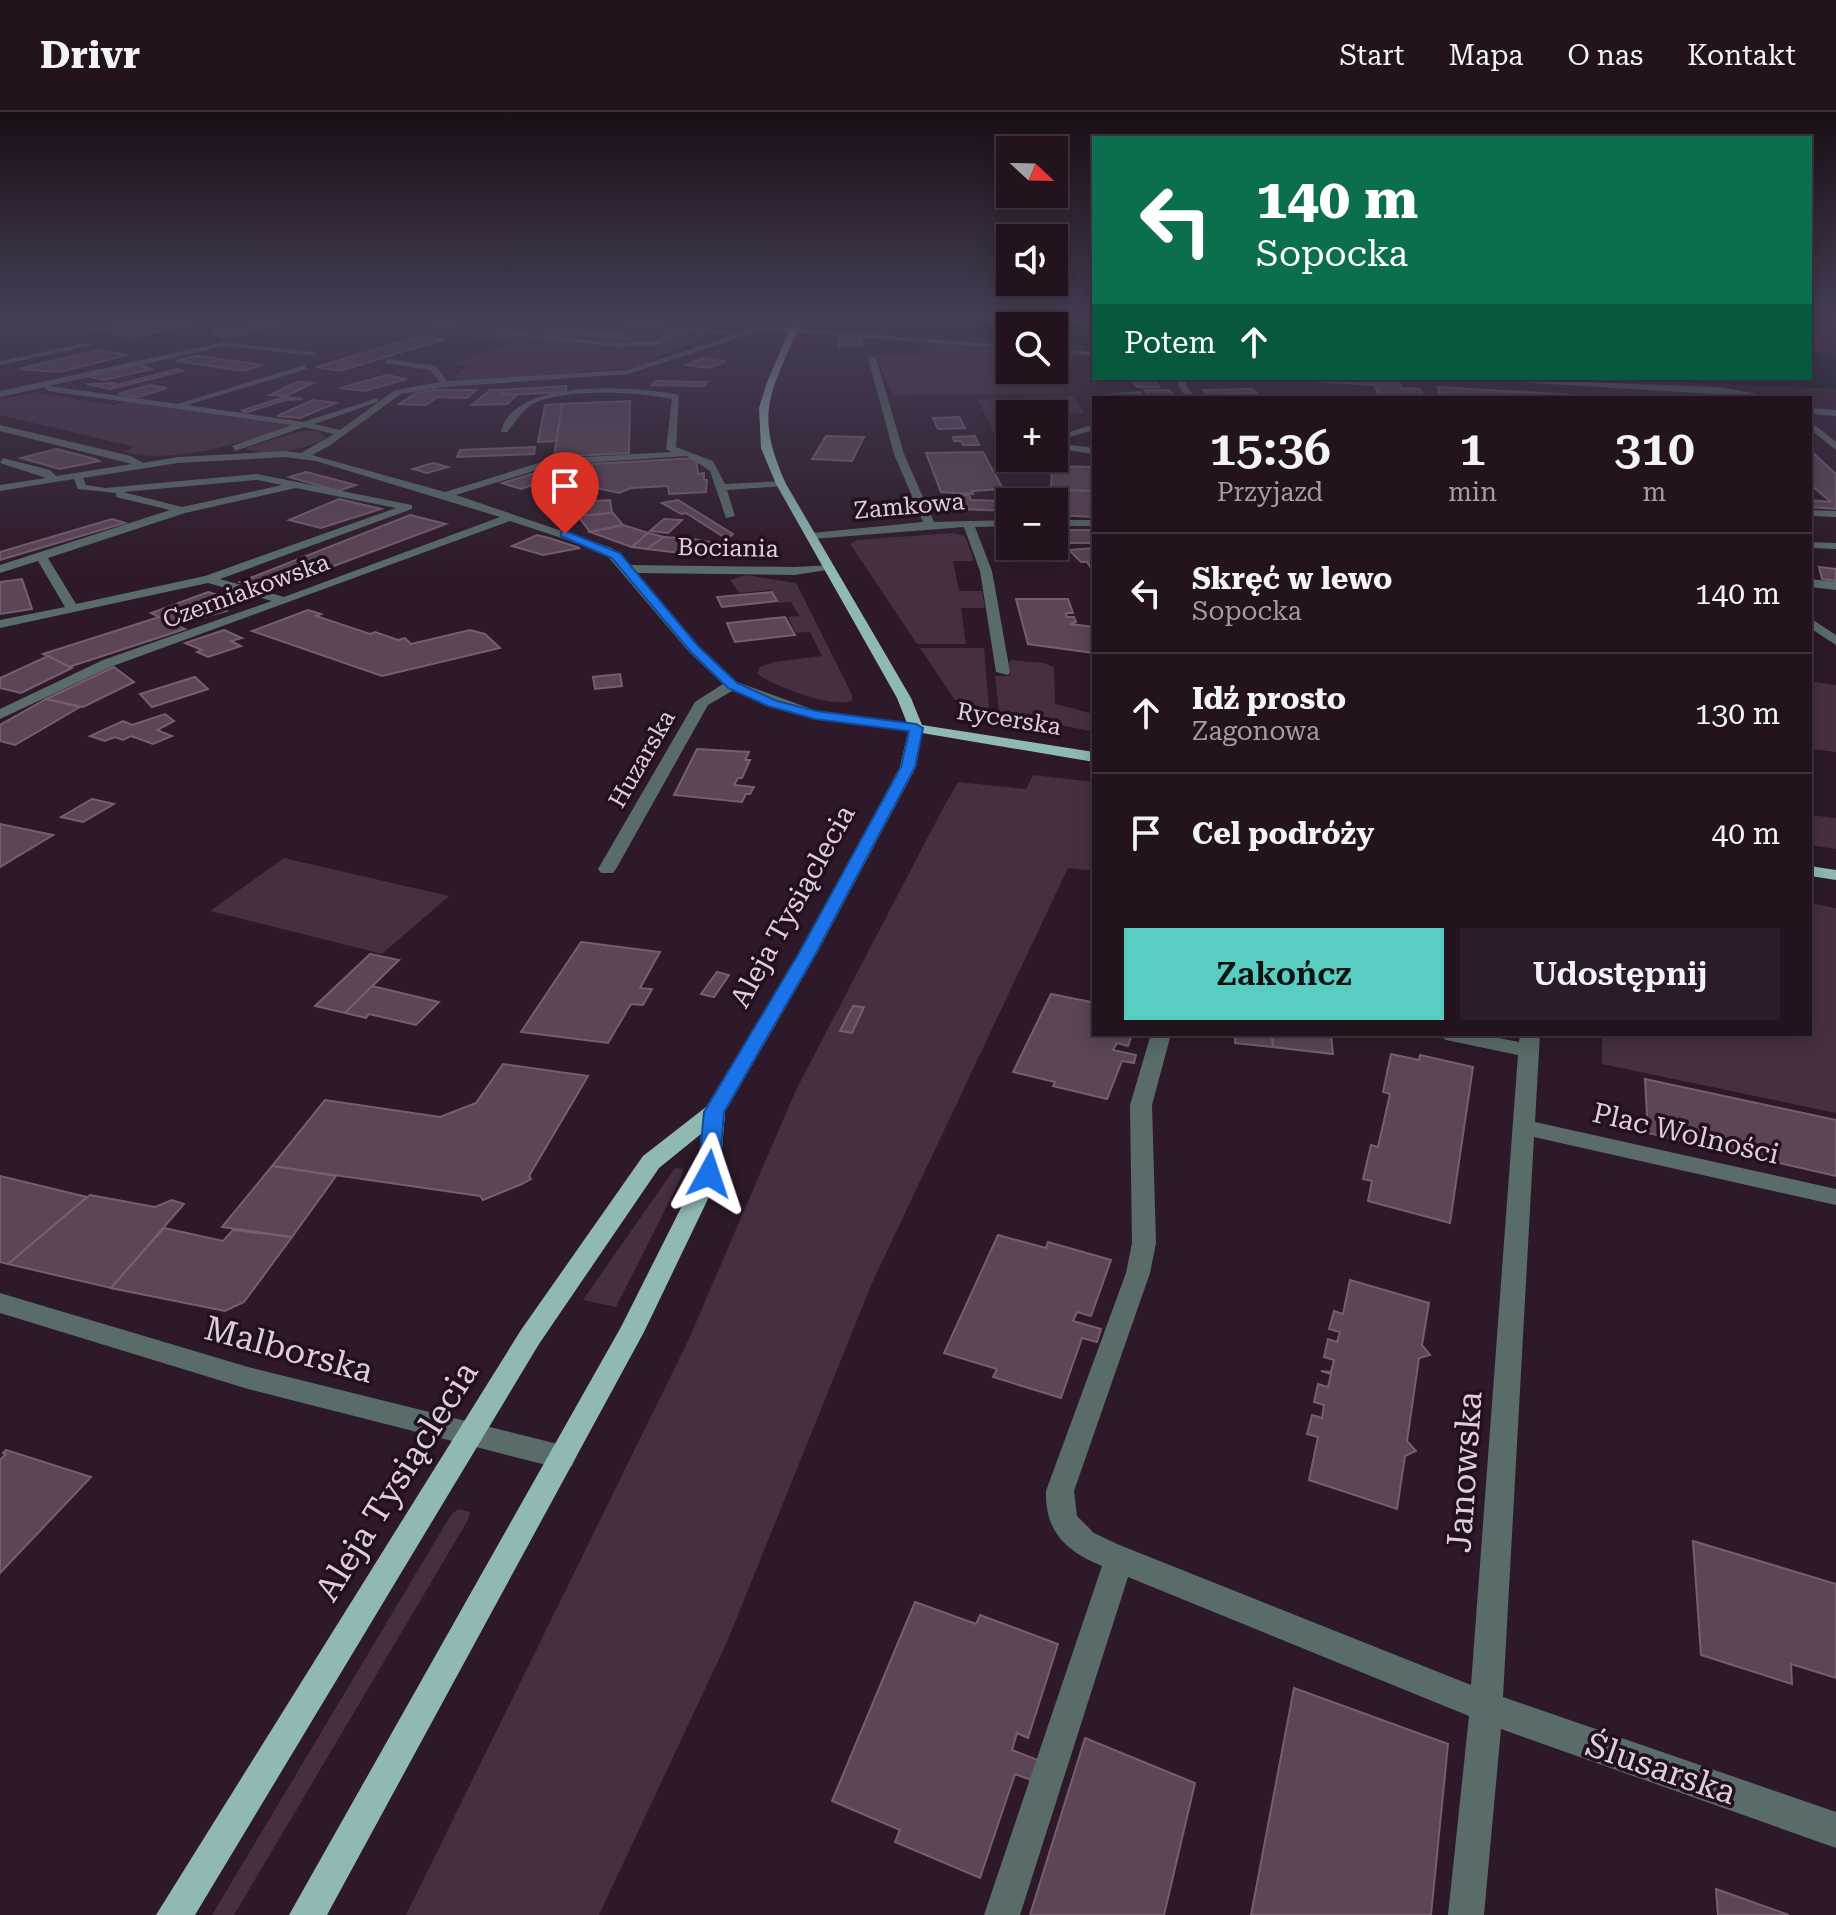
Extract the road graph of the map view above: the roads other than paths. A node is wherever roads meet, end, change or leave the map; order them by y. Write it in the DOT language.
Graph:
graph roads {
  1 [pos="155,403"];
  2 [pos="184,403"];
  3 [pos="368,403"];
  4 [pos="383,403"];
  5 [pos="530,403"];
  6 [pos="675,403"];
  7 [pos="766,403"];
  8 [pos="884,403"];
  9 [pos="175,406"];
  10 [pos="1812,411"];
  11 [pos="1836,413"];
  12 [pos="308,425"];
  13 [pos="1812,426"];
  14 [pos="0,428"];
  15 [pos="1092,428"];
  16 [pos="504,430"];
  17 [pos="341,433"];
  18 [pos="1836,447"];
  19 [pos="1092,451"];
  20 [pos="694,453"];
  21 [pos="304,455"];
  22 [pos="207,457"];
  23 [pos="3,461"];
  24 [pos="140,465"];
  25 [pos="77,475"];
  26 [pos="53,479"];
  27 [pos="781,484"];
  28 [pos="292,486"];
  29 [pos="722,487"];
  30 [pos="0,488"];
  31 [pos="105,491"];
  32 [pos="445,495"];
  33 [pos="182,510"];
  34 [pos="1812,513"];
  35 [pos="1836,514"];
  36 [pos="730,516"];
  37 [pos="510,517"];
  38 [pos="968,523"];
  39 [pos="996,523"];
  40 [pos="1068,523"];
  41 [pos="1092,523"];
  42 [pos="930,525"];
  43 [pos="816,543"];
  44 [pos="1812,545"];
  45 [pos="1836,546"];
  46 [pos="41,556"];
  47 [pos="829,567"];
  48 [pos="0,569"];
  49 [pos="626,569"];
  50 [pos="208,579"];
  51 [pos="1812,583"];
  52 [pos="1836,586"];
  53 [pos="284,601"];
  54 [pos="73,609"];
  55 [pos="1812,622"];
  56 [pos="1812,623"];
  57 [pos="1836,623"];
  58 [pos="0,624"];
  59 [pos="1836,641"];
  60 [pos="1003,672"];
  61 [pos="732,685"];
  62 [pos="0,715"];
  63 [pos="916,728"];
  64 [pos="1092,757"];
  65 [pos="607,869"];
  66 [pos="1812,871"];
  67 [pos="1836,875"];
  68 [pos="1160,1036"];
  69 [pos="1467,1036"];
  70 [pos="1529,1042"];
  71 [pos="714,1112"];
  72 [pos="1522,1127"];
  73 [pos="1836,1197"];
  74 [pos="0,1303"];
  75 [pos="470,1433"];
  76 [pos="562,1457"];
  77 [pos="1119,1559"];
  78 [pos="1486,1707"];
  79 [pos="1836,1830"];
  80 [pos="174,1915"];
  81 [pos="307,1915"];
  82 [pos="1002,1915"];
  83 [pos="1466,1915"];
  1 -- 9 [label="street"];
  2 -- 9 [label="street"];
  3 -- 12 [label="street"];
  4 -- 17 [label="street"];
  5 -- 16 [label="street"];
  6 -- 20 [label="street"];
  7 -- 27 [label="main road"];
  8 -- 42 [label="street"];
  9 -- 12 [label="street"];
  10 -- 11 [label="street"];
  12 -- 17 [label="street"];
  12 -- 22 [label="street"];
  13 -- 18 [label="street"];
  14 -- 24 [label="street"];
  15 -- 19 [label="street"];
  17 -- 21 [label="street"];
  20 -- 29 [label="street"];
  20 -- 32 [label="street"];
  21 -- 22 [label="street"];
  21 -- 32 [label="street"];
  22 -- 24 [label="street"];
  23 -- 26 [label="street"];
  24 -- 25 [label="street"];
  25 -- 26 [label="street"];
  25 -- 31 [label="street"];
  26 -- 30 [label="street"];
  27 -- 29 [label="street"];
  27 -- 43 [label="main road"];
  28 -- 31 [label="street"];
  28 -- 33 [label="street"];
  28 -- 50 [label="street"];
  29 -- 36 [label="street"];
  31 -- 33 [label="street"];
  32 -- 37 [label="street"];
  33 -- 46 [label="street"];
  34 -- 35 [label="street"];
  37 -- 49 [label="street"];
  37 -- 53 [label="street, Czerniakowska"];
  38 -- 39 [label="street, Zamkowa"];
  38 -- 42 [label="street, Zamkowa"];
  38 -- 60 [label="street"];
  40 -- 41 [label="street"];
  42 -- 43 [label="street, Zamkowa"];
  43 -- 47 [label="main road"];
  44 -- 45 [label="street"];
  46 -- 48 [label="street"];
  46 -- 54 [label="street"];
  47 -- 49 [label="street, Bociania"];
  47 -- 63 [label="main road"];
  49 -- 61 [label="street"];
  50 -- 53 [label="street"];
  50 -- 54 [label="street"];
  51 -- 52 [label="street"];
  53 -- 62 [label="street, Czerniakowska"];
  54 -- 58 [label="street"];
  55 -- 57 [label="street"];
  56 -- 59 [label="street"];
  61 -- 63 [label="street"];
  61 -- 65 [label="street, Huzarska"];
  63 -- 64 [label="main road, Rycerska"];
  63 -- 71 [label="main road, Aleja Tysiąclecia"];
  66 -- 67 [label="main road"];
  68 -- 77 [label="street, Ślusarska"];
  69 -- 70 [label="street"];
  70 -- 72 [label="street, Janowska"];
  71 -- 75 [label="main road, Aleja Tysiąclecia"];
  71 -- 76 [label="main road, Aleja Tysiąclecia"];
  72 -- 73 [label="street, Plac Wolności"];
  72 -- 78 [label="street, Janowska"];
  74 -- 75 [label="street, Malborska"];
  75 -- 76 [label="street, Malborska"];
  75 -- 80 [label="main road, Aleja Tysiąclecia"];
  76 -- 81 [label="main road, Aleja Tysiąclecia"];
  77 -- 78 [label="street, Ślusarska"];
  77 -- 82 [label="street"];
  78 -- 79 [label="street, Ślusarska"];
  78 -- 83 [label="street, Janowska"];
}
